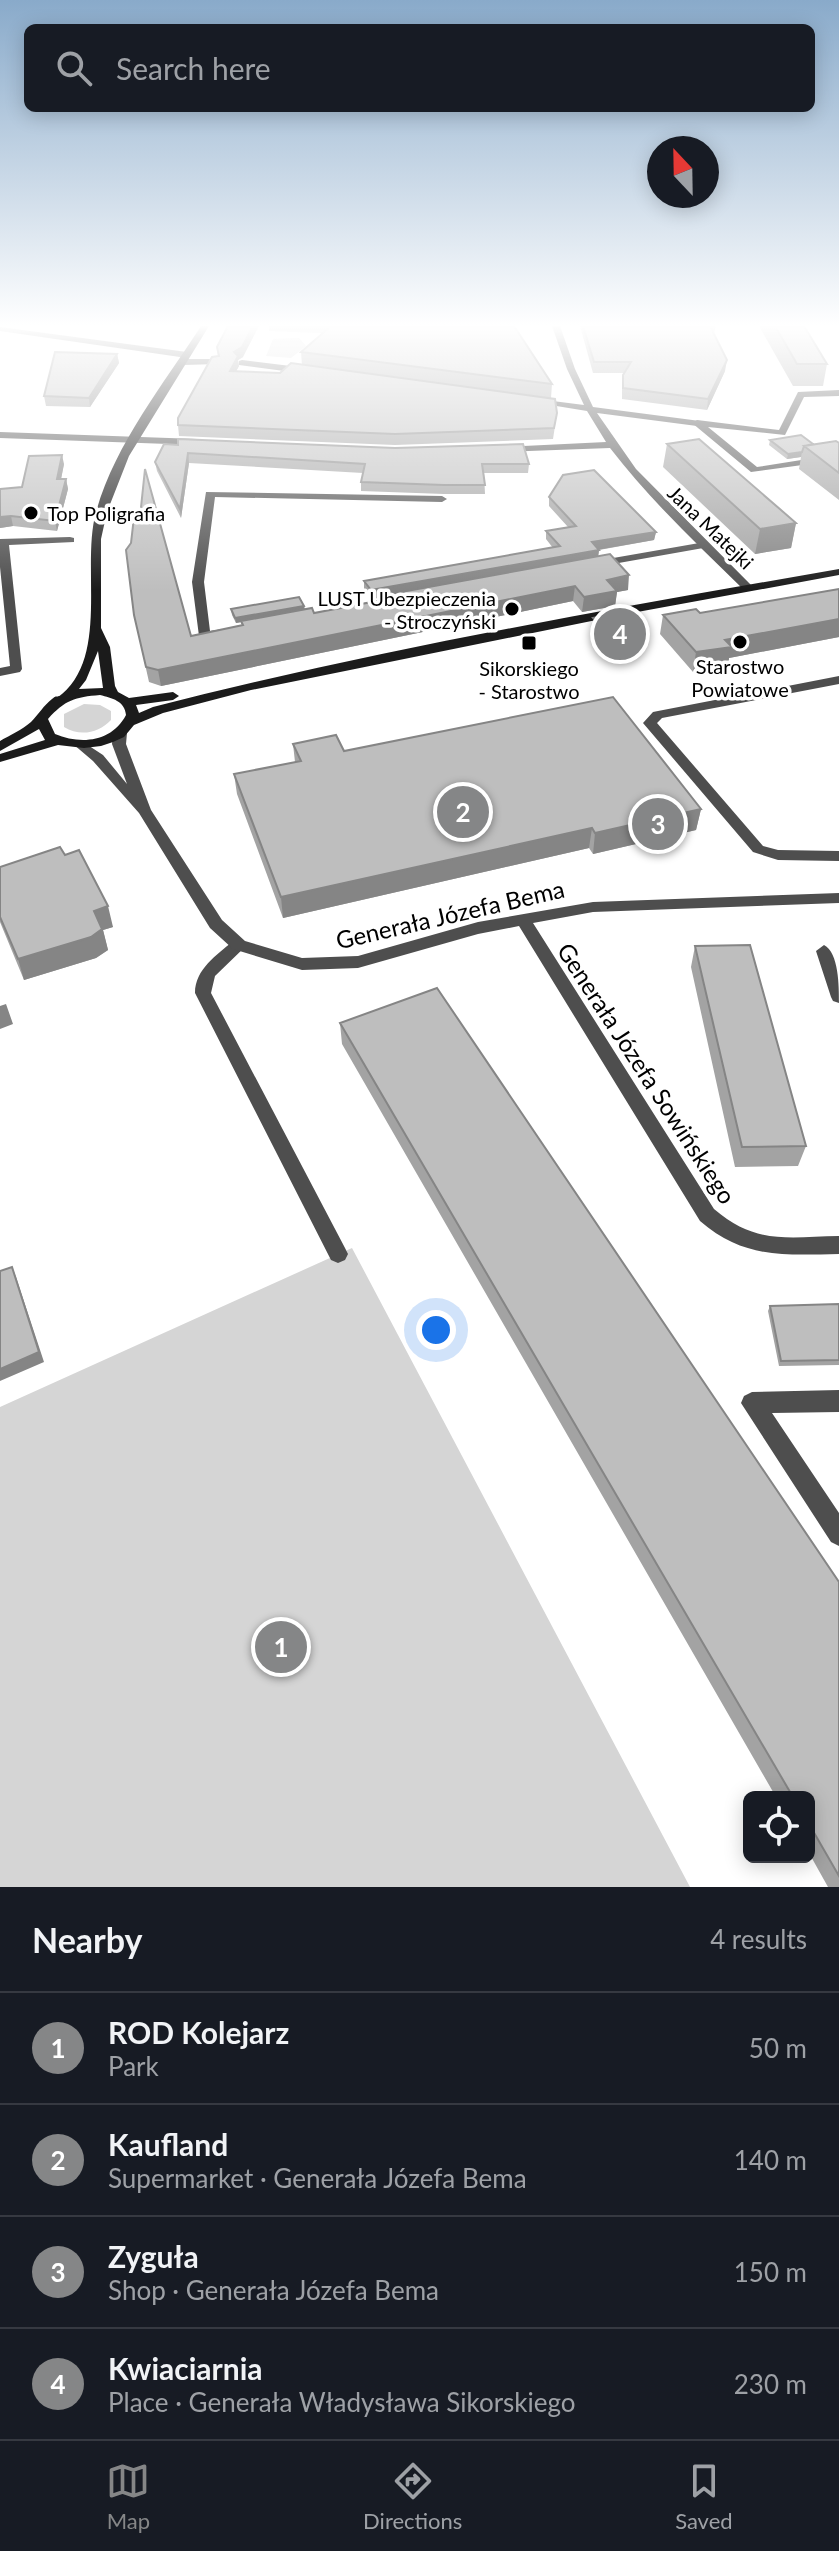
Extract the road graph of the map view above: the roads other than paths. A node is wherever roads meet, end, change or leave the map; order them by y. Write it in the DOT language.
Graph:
graph roads {
  1 [pos="151,414"];
  2 [pos="591,414"];
  3 [pos="627,414"];
  4 [pos="791,414"];
  5 [pos="697,423"];
  6 [pos="0,435"];
  7 [pos="136,439"];
  8 [pos="212,443"];
  9 [pos="610,445"];
  10 [pos="498,451"];
  11 [pos="839,457"];
  12 [pos="442,499"];
  13 [pos="70,540"];
  14 [pos="2,542"];
  15 [pos="705,545"];
  16 [pos="581,566"];
  17 [pos="839,572"];
  18 [pos="748,588"];
  19 [pos="98,631"];
  20 [pos="235,631"];
  21 [pos="6,637"];
  22 [pos="0,672"];
  23 [pos="839,680"];
  24 [pos="250,686"];
  25 [pos="112,693"];
  26 [pos="66,697"];
  27 [pos="128,702"];
  28 [pos="41,719"];
  29 [pos="131,722"];
  30 [pos="120,733"];
  31 [pos="56,741"];
  32 [pos="80,744"];
  33 [pos="0,747"];
  34 [pos="0,758"];
  35 [pos="144,810"];
  36 [pos="839,856"];
  37 [pos="839,898"];
  38 [pos="522,918"];
  39 [pos="239,945"];
  40 [pos="824,951"];
  41 [pos="839,997"];
  42 [pos="839,1245"];
  43 [pos="338,1254"];
  44 [pos="839,1401"];
  45 [pos="839,1534"];
  1 -- 7 [label="street"];
  2 -- 9 [label="street, Jana Matejki"];
  3 -- 5 [label="street"];
  4 -- 5 [label="street"];
  5 -- 11 [label="street"];
  6 -- 7 [label="street"];
  7 -- 8 [label="street"];
  7 -- 19 [label="street"];
  9 -- 10 [label="street"];
  9 -- 15 [label="street, Jana Matejki"];
  12 -- 20 [label="street"];
  13 -- 14 [label="street"];
  14 -- 21 [label="street"];
  15 -- 16 [label="street"];
  15 -- 18 [label="street, Jana Matejki"];
  17 -- 18 [label="street"];
  18 -- 24 [label="street"];
  19 -- 25 [label="street"];
  19 -- 26 [label="street"];
  21 -- 22 [label="street"];
  23 -- 36 [label="street"];
  24 -- 27 [label="street"];
  24 -- 29 [label="street"];
  25 -- 26 [label="street"];
  25 -- 27 [label="street"];
  26 -- 28 [label="street"];
  27 -- 29 [label="street"];
  28 -- 31 [label="street"];
  28 -- 33 [label="street"];
  29 -- 30 [label="street"];
  30 -- 32 [label="street"];
  30 -- 35 [label="street, Generała Józefa Bema"];
  31 -- 32 [label="street"];
  31 -- 34 [label="street"];
  32 -- 35 [label="street, Generała Józefa Bema"];
  35 -- 39 [label="street, Generała Józefa Bema"];
  37 -- 38 [label="street, Generała Józefa Bema"];
  38 -- 39 [label="street, Generała Józefa Bema"];
  38 -- 42 [label="street, Generała Józefa Sowińskiego"];
  39 -- 43 [label="street"];
  40 -- 41 [label="street"];
  44 -- 45 [label="street"];
}
